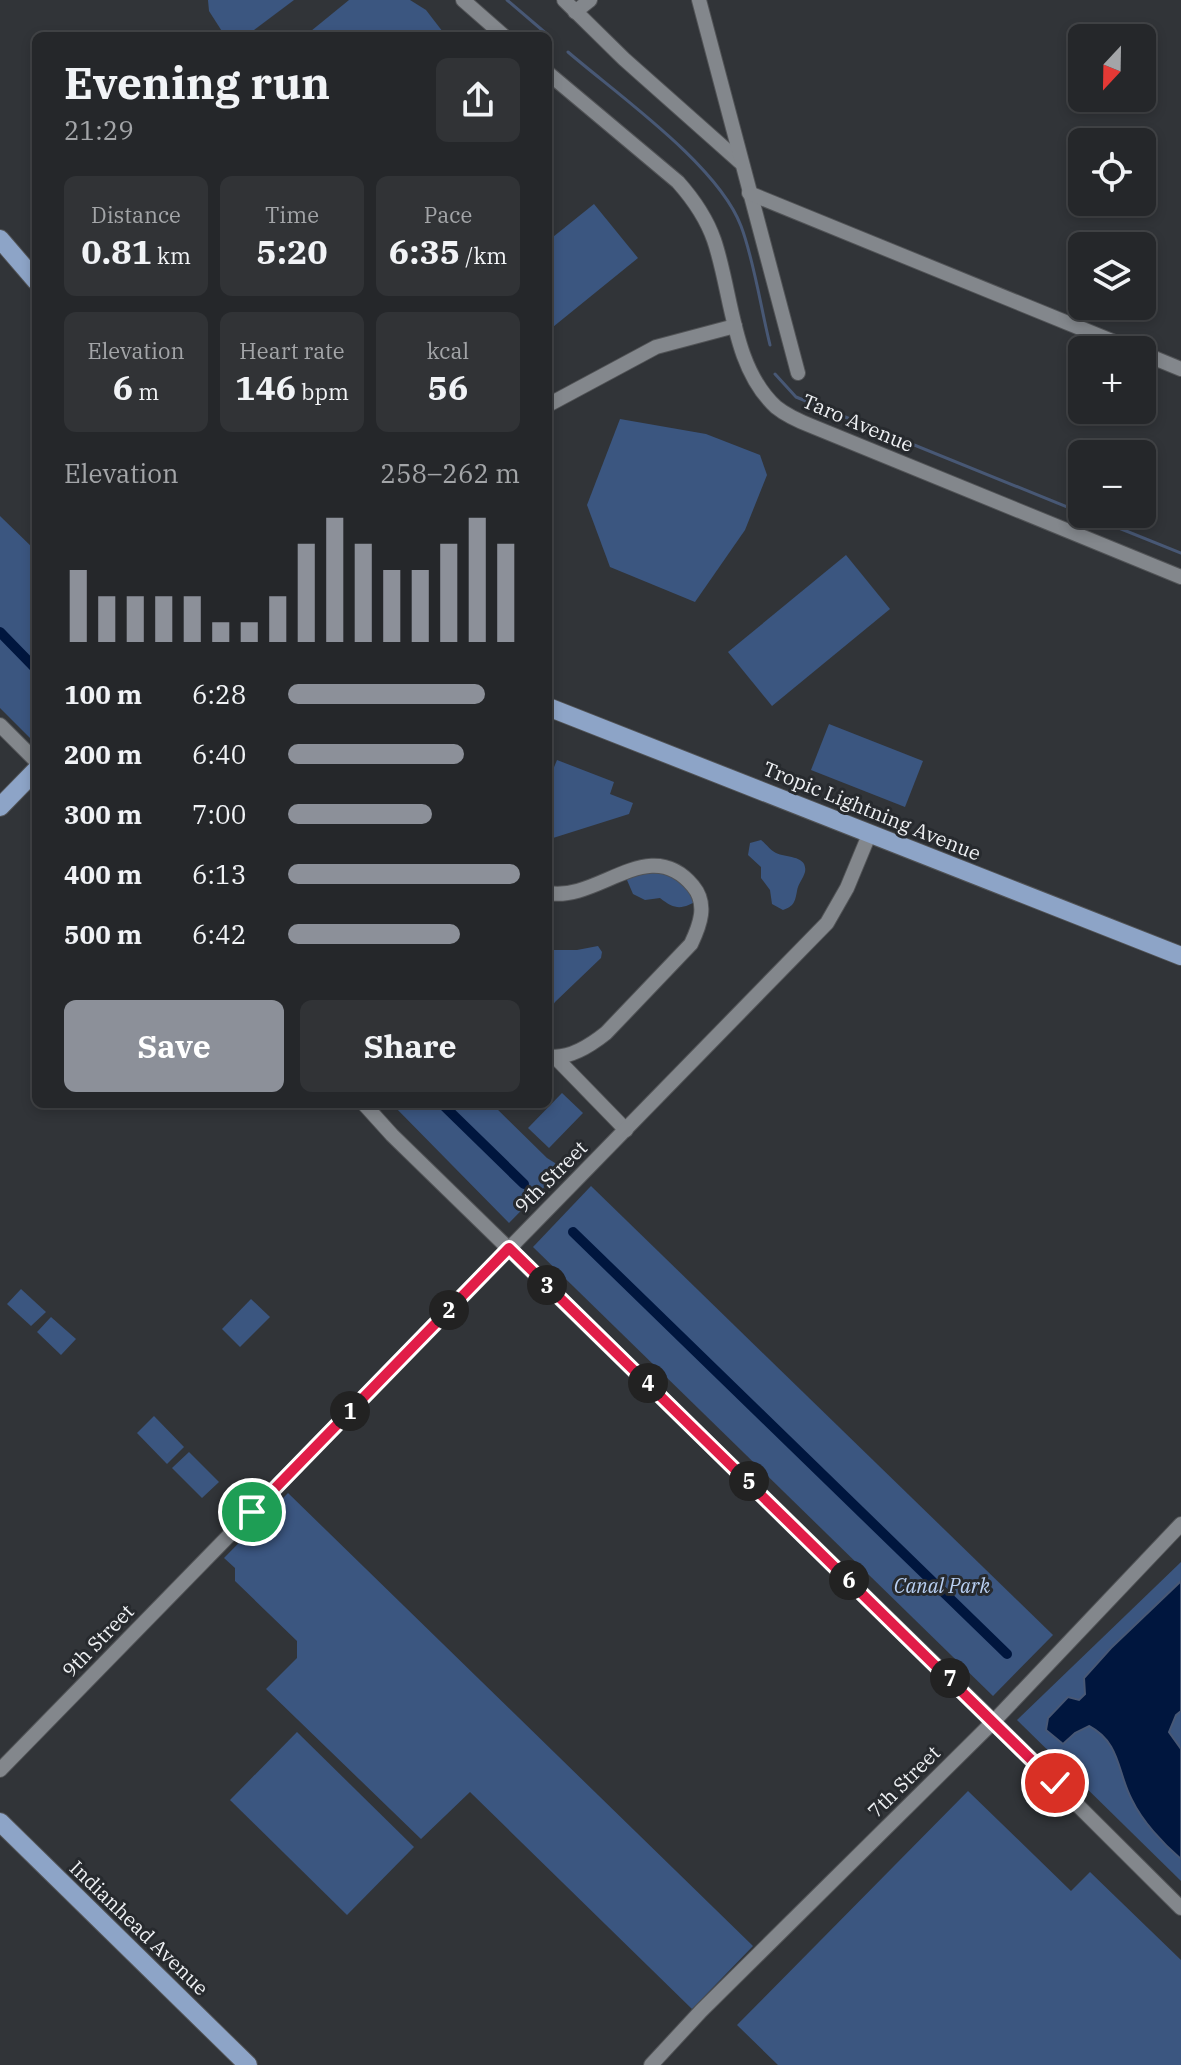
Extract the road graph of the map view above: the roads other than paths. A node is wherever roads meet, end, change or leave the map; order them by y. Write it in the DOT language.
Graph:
graph roads {
  1 [pos="463,0"];
  2 [pos="564,0"];
  3 [pos="590,0"];
  4 [pos="699,0"];
  5 [pos="575,12"];
  6 [pos="499,32"];
  7 [pos="552,76"];
  8 [pos="731,125"];
  9 [pos="707,133"];
  10 [pos="741,163"];
  11 [pos="749,193"];
  12 [pos="0,239"];
  13 [pos="32,276"];
  14 [pos="735,326"];
  15 [pos="1100,336"];
  16 [pos="1156,359"];
  17 [pos="1181,369"];
  18 [pos="798,373"];
  19 [pos="552,403"];
  20 [pos="1181,577"];
  21 [pos="552,709"];
  22 [pos="0,725"];
  23 [pos="32,757"];
  24 [pos="32,774"];
  25 [pos="0,807"];
  26 [pos="869,835"];
  27 [pos="552,893"];
  28 [pos="1181,956"];
  29 [pos="552,1057"];
  30 [pos="368,1108"];
  31 [pos="626,1130"];
  32 [pos="509,1248"];
  33 [pos="1181,1524"];
  34 [pos="994,1721"];
  35 [pos="0,1770"];
  36 [pos="0,1822"];
  37 [pos="1181,1908"];
  38 [pos="248,2065"];
  39 [pos="651,2065"];
  1 -- 6 [label="street"];
  2 -- 5 [label="street"];
  3 -- 5 [label="street"];
  4 -- 8 [label="street"];
  5 -- 9 [label="street"];
  7 -- 14 [label="street, Taro Avenue"];
  8 -- 9 [label="street"];
  8 -- 10 [label="street"];
  9 -- 10 [label="street"];
  10 -- 11 [label="street"];
  11 -- 15 [label="street"];
  11 -- 18 [label="street"];
  12 -- 13 [label="main road"];
  14 -- 19 [label="street"];
  14 -- 20 [label="street, Taro Avenue"];
  16 -- 17 [label="street"];
  21 -- 26 [label="main road, Tropic Lightning Avenue"];
  22 -- 23 [label="street"];
  24 -- 25 [label="main road"];
  26 -- 28 [label="main road, Tropic Lightning Avenue"];
  26 -- 31 [label="street, 9th Street"];
  27 -- 29 [label="street"];
  29 -- 31 [label="street"];
  30 -- 32 [label="street"];
  31 -- 32 [label="street, 9th Street"];
  32 -- 34 [label="street"];
  32 -- 35 [label="street, 9th Street"];
  33 -- 34 [label="street, 7th Street"];
  34 -- 37 [label="street"];
  34 -- 39 [label="street, 7th Street"];
  36 -- 38 [label="main road, Indianhead Avenue"];
}
